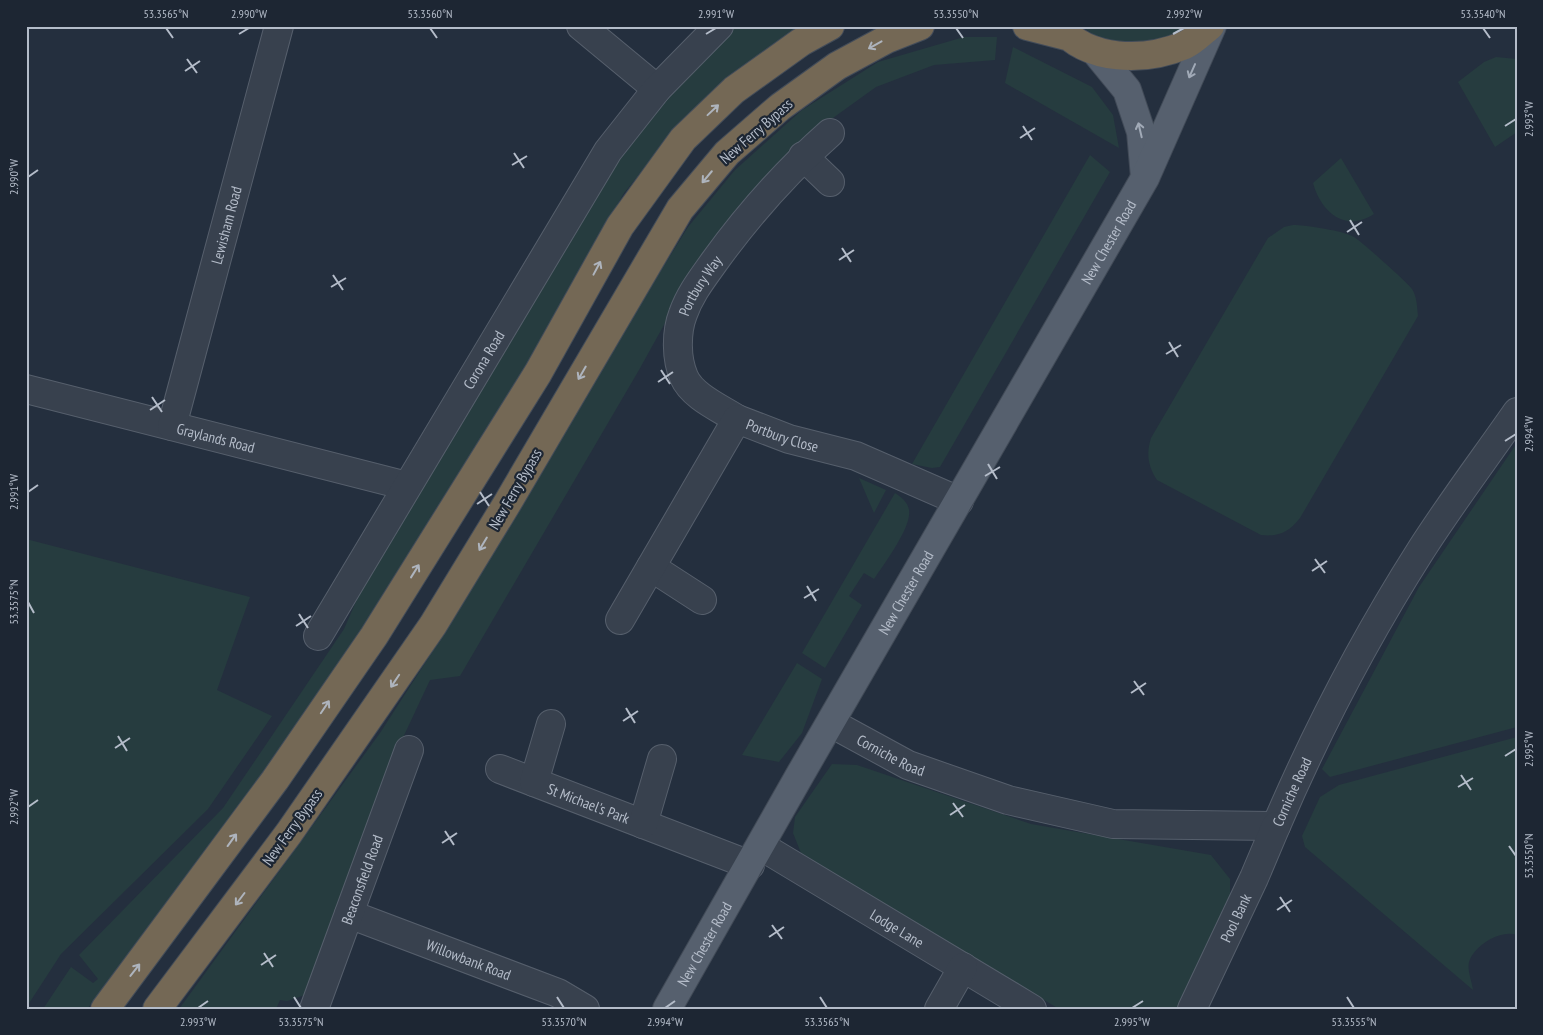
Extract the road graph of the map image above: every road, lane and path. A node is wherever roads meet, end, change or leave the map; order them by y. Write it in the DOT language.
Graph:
graph roads {
  1 [pos="278,26"];
  2 [pos="581,26"];
  3 [pos="718,26"];
  4 [pos="830,26"];
  5 [pos="920,26"];
  6 [pos="1027,26"];
  7 [pos="1211,26"];
  8 [pos="1062,31"];
  9 [pos="1095,51"];
  10 [pos="657,89"];
  11 [pos="830,133"];
  12 [pos="803,156"];
  13 [pos="1145,178"];
  14 [pos="830,182"];
  15 [pos="26,389"];
  16 [pos="1517,412"];
  17 [pos="736,419"];
  18 [pos="172,426"];
  19 [pos="407,486"];
  20 [pos="959,501"];
  21 [pos="651,567"];
  22 [pos="702,600"];
  23 [pos="620,620"];
  24 [pos="318,636"];
  25 [pos="831,723"];
  26 [pos="551,724"];
  27 [pos="409,750"];
  28 [pos="662,759"];
  29 [pos="500,769"];
  30 [pos="534,782"];
  31 [pos="643,824"];
  32 [pos="1276,826"];
  33 [pos="756,856"];
  34 [pos="348,914"];
  35 [pos="963,968"];
  36 [pos="105,1009"];
  37 [pos="157,1009"];
  38 [pos="314,1009"];
  39 [pos="585,1009"];
  40 [pos="667,1009"];
  41 [pos="939,1009"];
  42 [pos="1032,1009"];
  43 [pos="1192,1009"];
  1 -- 18 [label="street, Lewisham Road"];
  2 -- 10 [label="street"];
  3 -- 10 [label="street, Corona Road"];
  36 -- 4 [label="highway, one-way"];
  5 -- 37 [label="highway, New Ferry Bypass, one-way"];
  6 -- 8 [label="highway"];
  7 -- 9 [label="highway"];
  7 -- 13 [label="main road, New Chester Road, one-way"];
  8 -- 9 [label="highway"];
  13 -- 9 [label="main road, one-way"];
  10 -- 19 [label="street, Corona Road"];
  11 -- 12 [label="street, Portbury Way"];
  12 -- 14 [label="street"];
  12 -- 17 [label="street, Portbury Way"];
  13 -- 20 [label="main road, New Chester Road"];
  15 -- 18 [label="street, Graylands Road"];
  16 -- 32 [label="street, Corniche Road"];
  17 -- 20 [label="street, Portbury Close"];
  17 -- 21 [label="street, Portbury Close"];
  18 -- 19 [label="street, Graylands Road"];
  19 -- 24 [label="street, Corona Road"];
  20 -- 25 [label="main road, New Chester Road"];
  21 -- 22 [label="street"];
  21 -- 23 [label="street, Portbury Close"];
  25 -- 32 [label="street, Corniche Road"];
  25 -- 33 [label="main road, New Chester Road"];
  26 -- 30 [label="street, St Michael's Park"];
  27 -- 34 [label="street, Beaconsfield Road"];
  28 -- 31 [label="street, St Michael's Park"];
  29 -- 30 [label="street, St Michael's Park"];
  30 -- 31 [label="street, St Michael's Park"];
  31 -- 33 [label="street, St Michael's Park"];
  32 -- 43 [label="street, Pool Bank"];
  33 -- 35 [label="street, Lodge Lane"];
  33 -- 40 [label="main road, New Chester Road"];
  34 -- 38 [label="street, Beaconsfield Road"];
  34 -- 39 [label="street, Willowbank Road"];
  35 -- 41 [label="street"];
  35 -- 42 [label="street, Lodge Lane"];
}
